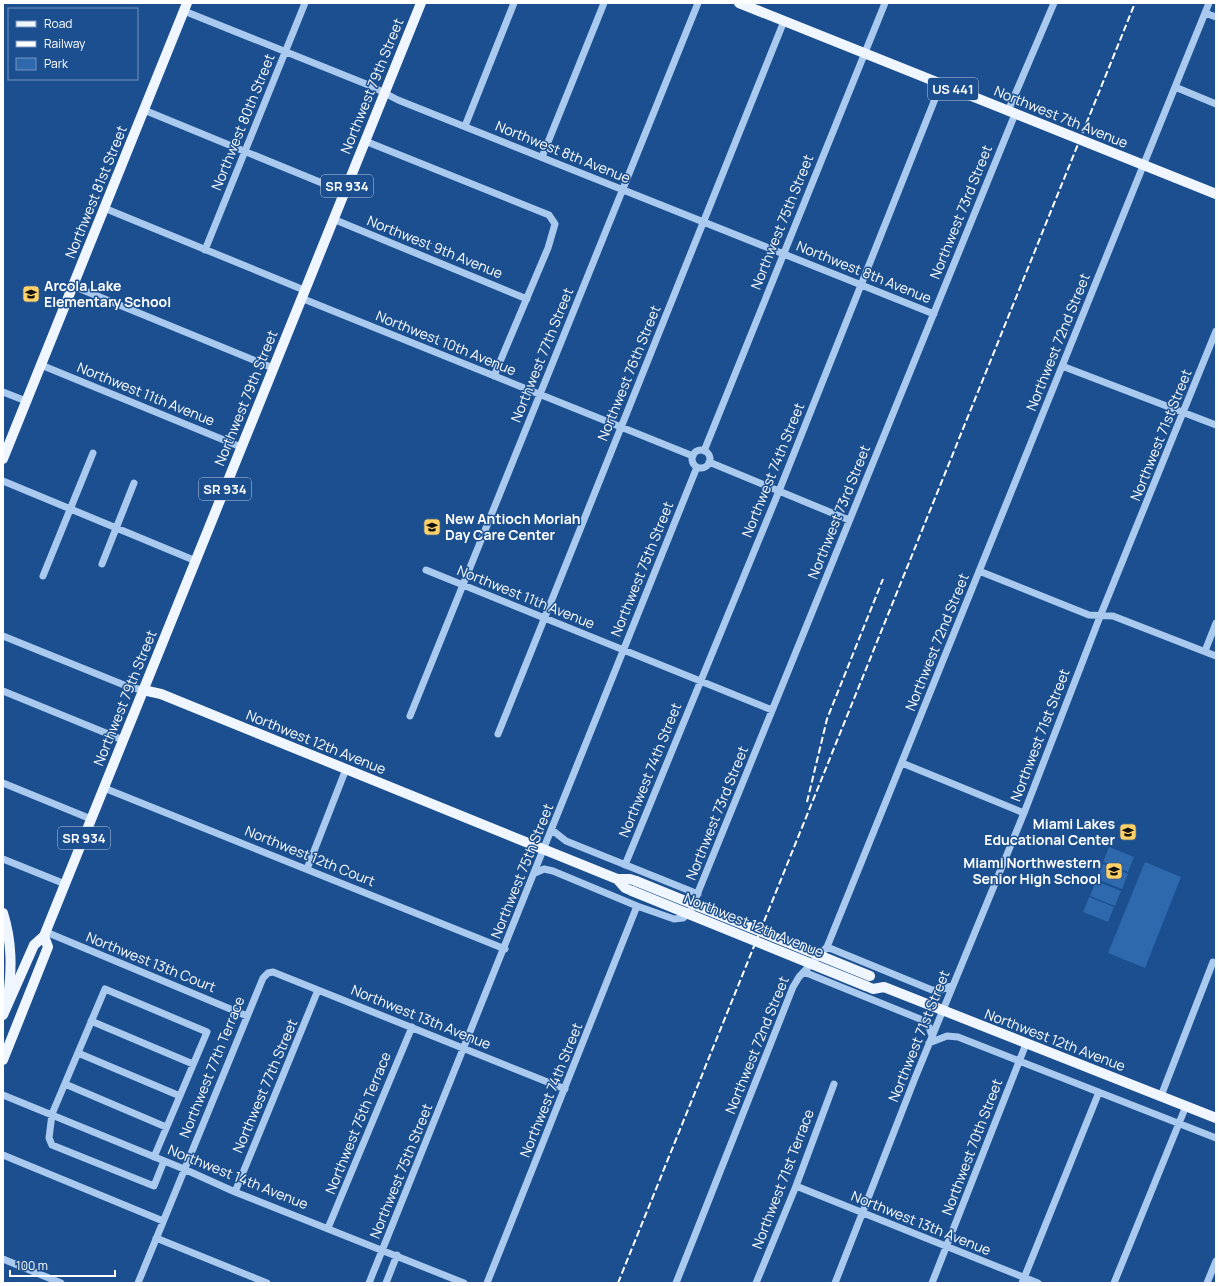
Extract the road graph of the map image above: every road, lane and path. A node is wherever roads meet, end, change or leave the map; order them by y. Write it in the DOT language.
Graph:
graph roads {
  1 [pos="306,3"];
  2 [pos="420,3"];
  3 [pos="514,3"];
  4 [pos="604,3"];
  5 [pos="698,3"];
  6 [pos="739,3"];
  7 [pos="885,3"];
  8 [pos="1054,3"];
  9 [pos="1209,3"];
  10 [pos="186,7"];
  11 [pos="1205,13"];
  12 [pos="1216,17"];
  13 [pos="784,21"];
  14 [pos="286,51"];
  15 [pos="864,53"];
  16 [pos="941,84"];
  17 [pos="1175,87"];
  18 [pos="384,93"];
  19 [pos="1216,104"];
  20 [pos="144,110"];
  21 [pos="1011,112"];
  22 [pos="465,126"];
  23 [pos="365,141"];
  24 [pos="246,151"];
  25 [pos="542,157"];
  26 [pos="1143,165"];
  27 [pos="623,190"];
  28 [pos="344,192"];
  29 [pos="1216,194"];
  30 [pos="104,208"];
  31 [pos="333,219"];
  32 [pos="703,222"];
  33 [pos="206,250"];
  34 [pos="783,254"];
  35 [pos="860,285"];
  36 [pos="73,286"];
  37 [pos="303,294"];
  38 [pos="528,299"];
  39 [pos="934,314"];
  40 [pos="1216,331"];
  41 [pos="41,365"];
  42 [pos="1062,366"];
  43 [pos="273,368"];
  44 [pos="494,376"];
  45 [pos="3,392"];
  46 [pos="540,396"];
  47 [pos="26,401"];
  48 [pos="1184,413"];
  49 [pos="1216,426"];
  50 [pos="621,427"];
  51 [pos="241,447"];
  52 [pos="704,451"];
  53 [pos="93,453"];
  54 [pos="693,456"];
  55 [pos="3,458"];
  56 [pos="709,462"];
  57 [pos="698,467"];
  58 [pos="3,481"];
  59 [pos="134,482"];
  60 [pos="779,491"];
  61 [pos="70,510"];
  62 [pos="849,520"];
  63 [pos="116,529"];
  64 [pos="196,561"];
  65 [pos="102,564"];
  66 [pos="426,570"];
  67 [pos="979,571"];
  68 [pos="43,576"];
  69 [pos="463,586"];
  70 [pos="1101,614"];
  71 [pos="544,618"];
  72 [pos="1216,624"];
  73 [pos="3,636"];
  74 [pos="623,650"];
  75 [pos="1205,651"];
  76 [pos="1216,656"];
  77 [pos="700,681"];
  78 [pos="144,690"];
  79 [pos="3,691"];
  80 [pos="772,710"];
  81 [pos="410,716"];
  82 [pos="498,734"];
  83 [pos="123,740"];
  84 [pos="902,763"];
  85 [pos="346,769"];
  86 [pos="3,783"];
  87 [pos="104,788"];
  88 [pos="1024,813"];
  89 [pos="91,819"];
  90 [pos="552,830"];
  91 [pos="544,850"];
  92 [pos="3,860"];
  93 [pos="625,865"];
  94 [pos="307,868"];
  95 [pos="535,873"];
  96 [pos="65,884"];
  97 [pos="698,894"];
  98 [pos="637,906"];
  99 [pos="3,913"];
  100 [pos="684,918"];
  101 [pos="45,934"];
  102 [pos="827,947"];
  103 [pos="505,949"];
  104 [pos="1213,962"];
  105 [pos="804,972"];
  106 [pos="268,973"];
  107 [pos="7,975"];
  108 [pos="953,985"];
  109 [pos="318,990"];
  110 [pos="5,1010"];
  111 [pos="942,1011"];
  112 [pos="247,1016"];
  113 [pos="91,1021"];
  114 [pos="412,1027"];
  115 [pos="932,1036"];
  116 [pos="929,1043"];
  117 [pos="1026,1044"];
  118 [pos="464,1048"];
  119 [pos="78,1053"];
  120 [pos="3,1060"];
  121 [pos="1020,1061"];
  122 [pos="193,1064"];
  123 [pos="65,1084"];
  124 [pos="834,1084"];
  125 [pos="565,1089"];
  126 [pos="1099,1092"];
  127 [pos="3,1094"];
  128 [pos="180,1096"];
  129 [pos="1161,1096"];
  130 [pos="1186,1106"];
  131 [pos="52,1114"];
  132 [pos="1216,1118"];
  133 [pos="1179,1123"];
  134 [pos="166,1127"];
  135 [pos="1216,1138"];
  136 [pos="3,1155"];
  137 [pos="154,1157"];
  138 [pos="164,1161"];
  139 [pos="184,1169"];
  140 [pos="796,1186"];
  141 [pos="235,1192"];
  142 [pos="863,1213"];
  143 [pos="164,1221"];
  144 [pos="328,1228"];
  145 [pos="156,1238"];
  146 [pos="946,1248"];
  147 [pos="383,1250"];
  148 [pos="397,1256"];
  149 [pos="3,1259"];
  150 [pos="1216,1260"];
  151 [pos="1023,1280"];
  152 [pos="61,1283"];
  153 [pos="138,1283"];
  154 [pos="267,1283"];
  155 [pos="369,1283"];
  156 [pos="386,1283"];
  157 [pos="464,1283"];
  158 [pos="487,1283"];
  159 [pos="676,1283"];
  160 [pos="756,1283"];
  161 [pos="835,1283"];
  162 [pos="932,1283"];
  163 [pos="1038,1283"];
  164 [pos="1114,1283"];
  165 [pos="1207,1283"];
  1 -- 14 [label="street, Northwest 80th Street"];
  2 -- 18 [label="main road, Northwest 79th Street / SR 934"];
  3 -- 22 [label="street"];
  4 -- 25 [label="street"];
  5 -- 27 [label="street, Northwest 77th Street"];
  6 -- 13 [label="main road, Northwest 7th Avenue / US 441"];
  7 -- 15 [label="street, Northwest 75th Street"];
  8 -- 21 [label="street, Northwest 73rd Street"];
  9 -- 11 [label="street, Northwest 72nd Street"];
  10 -- 14 [label="street, Northwest 8th Avenue"];
  10 -- 20 [label="main road, Northwest 81st Street"];
  11 -- 12 [label="street"];
  11 -- 17 [label="street, Northwest 72nd Street"];
  13 -- 15 [label="main road, Northwest 7th Avenue / US 441"];
  13 -- 32 [label="street, Northwest 76th Street"];
  14 -- 18 [label="street, Northwest 8th Avenue"];
  14 -- 24 [label="street, Northwest 80th Street"];
  15 -- 16 [label="main road, Northwest 7th Avenue / US 441"];
  15 -- 34 [label="street, Northwest 75th Street"];
  16 -- 21 [label="main road, Northwest 7th Avenue / US 441"];
  16 -- 35 [label="street, Northwest 74th Street"];
  17 -- 19 [label="street"];
  17 -- 26 [label="street, Northwest 72nd Street"];
  18 -- 22 [label="street, Northwest 8th Avenue"];
  18 -- 23 [label="main road, Northwest 79th Street / SR 934"];
  20 -- 24 [label="street"];
  20 -- 30 [label="main road, Northwest 81st Street"];
  21 -- 26 [label="main road, Northwest 7th Avenue / US 441"];
  21 -- 39 [label="street, Northwest 73rd Street"];
  22 -- 25 [label="street, Northwest 8th Avenue"];
  23 -- 28 [label="main road, Northwest 79th Street / SR 934"];
  23 -- 38 [label="street"];
  24 -- 28 [label="street"];
  24 -- 33 [label="street, Northwest 80th Street"];
  25 -- 27 [label="street, Northwest 8th Avenue"];
  26 -- 29 [label="main road, Northwest 7th Avenue / US 441"];
  26 -- 42 [label="street, Northwest 72nd Street"];
  27 -- 32 [label="street, Northwest 8th Avenue"];
  27 -- 46 [label="street, Northwest 77th Street"];
  28 -- 31 [label="main road, Northwest 79th Street / SR 934"];
  30 -- 33 [label="street, Northwest 10th Avenue"];
  30 -- 36 [label="main road, Northwest 81st Street"];
  31 -- 37 [label="main road, Northwest 79th Street / SR 934"];
  31 -- 38 [label="street, Northwest 9th Avenue"];
  32 -- 34 [label="street, Northwest 8th Avenue"];
  32 -- 50 [label="street, Northwest 76th Street"];
  33 -- 37 [label="street, Northwest 10th Avenue"];
  34 -- 35 [label="street, Northwest 8th Avenue"];
  34 -- 52 [label="street, Northwest 75th Street"];
  35 -- 39 [label="street, Northwest 8th Avenue"];
  35 -- 60 [label="street, Northwest 74th Street"];
  36 -- 41 [label="main road, Northwest 81st Street"];
  36 -- 43 [label="street"];
  37 -- 43 [label="main road, Northwest 79th Street / SR 934"];
  37 -- 44 [label="street, Northwest 10th Avenue"];
  38 -- 44 [label="street"];
  39 -- 62 [label="street, Northwest 73rd Street"];
  40 -- 48 [label="street, Northwest 71st Street"];
  41 -- 47 [label="main road, Northwest 81st Street"];
  41 -- 51 [label="street, Northwest 11th Avenue"];
  42 -- 48 [label="street"];
  42 -- 67 [label="street, Northwest 72nd Street"];
  43 -- 51 [label="main road, Northwest 79th Street / SR 934"];
  44 -- 46 [label="street, Northwest 10th Avenue"];
  45 -- 47 [label="street"];
  46 -- 50 [label="street, Northwest 10th Avenue"];
  46 -- 69 [label="street, Northwest 77th Street"];
  47 -- 55 [label="main road, Northwest 81st Street"];
  48 -- 49 [label="street"];
  48 -- 70 [label="street, Northwest 71st Street"];
  50 -- 54 [label="street, Northwest 10th Avenue"];
  50 -- 71 [label="street, Northwest 76th Street"];
  51 -- 64 [label="main road, Northwest 79th Street / SR 934"];
  52 -- 54 [label="street"];
  52 -- 56 [label="street"];
  53 -- 61 [label="street"];
  54 -- 57 [label="street"];
  56 -- 57 [label="street"];
  56 -- 60 [label="street"];
  57 -- 74 [label="street, Northwest 75th Street"];
  58 -- 61 [label="street"];
  59 -- 63 [label="street"];
  60 -- 62 [label="street"];
  60 -- 77 [label="street, Northwest 74th Street"];
  61 -- 63 [label="street"];
  61 -- 68 [label="street"];
  62 -- 80 [label="street, Northwest 73rd Street"];
  63 -- 64 [label="street"];
  63 -- 65 [label="street"];
  64 -- 78 [label="main road, Northwest 79th Street / SR 934"];
  66 -- 69 [label="street, Northwest 11th Avenue"];
  67 -- 70 [label="street"];
  67 -- 84 [label="street, Northwest 72nd Street"];
  69 -- 71 [label="street, Northwest 11th Avenue"];
  69 -- 81 [label="street, Northwest 77th Street"];
  70 -- 75 [label="street"];
  70 -- 88 [label="street, Northwest 71st Street"];
  71 -- 74 [label="street, Northwest 11th Avenue"];
  71 -- 82 [label="street, Northwest 76th Street"];
  72 -- 75 [label="street"];
  73 -- 78 [label="street, Northwest 12th Avenue"];
  74 -- 77 [label="street, Northwest 11th Avenue"];
  74 -- 90 [label="street, Northwest 75th Street"];
  75 -- 76 [label="street"];
  77 -- 80 [label="street, Northwest 11th Avenue"];
  77 -- 93 [label="street, Northwest 74th Street"];
  78 -- 83 [label="main road, Northwest 79th Street / SR 934"];
  78 -- 85 [label="main road, Northwest 12th Avenue"];
  79 -- 83 [label="street"];
  80 -- 97 [label="street, Northwest 73rd Street"];
  83 -- 87 [label="main road, Northwest 79th Street / SR 934"];
  84 -- 88 [label="street"];
  84 -- 102 [label="street, Northwest 72nd Street"];
  85 -- 91 [label="main road, Northwest 12th Avenue"];
  85 -- 94 [label="street"];
  86 -- 89 [label="street"];
  87 -- 89 [label="main road, Northwest 79th Street / SR 934"];
  87 -- 94 [label="street, Northwest 12th Court"];
  88 -- 108 [label="street, Northwest 71st Street"];
  89 -- 96 [label="main road, Northwest 79th Street / SR 934"];
  90 -- 91 [label="street, Northwest 75th Street"];
  90 -- 93 [label="street, Northwest 12th Avenue"];
  91 -- 95 [label="street, Northwest 75th Street"];
  91 -- 111 [label="main road, Northwest 12th Avenue, bridge"];
  92 -- 96 [label="street"];
  93 -- 97 [label="street, Northwest 12th Avenue"];
  94 -- 103 [label="street, Northwest 12th Court"];
  95 -- 98 [label="street, Northwest 12th Avenue"];
  95 -- 103 [label="street, Northwest 75th Street"];
  96 -- 101 [label="main road, Northwest 79th Street / SR 934"];
  97 -- 100 [label="street, Northwest 73rd Street"];
  98 -- 100 [label="street, Northwest 12th Avenue"];
  98 -- 125 [label="street, Northwest 74th Street"];
  99 -- 107 [label="main road"];
  101 -- 110 [label="main road, Northwest 79th Street"];
  101 -- 112 [label="street, Northwest 13th Court"];
  101 -- 120 [label="main road, Northwest 79th Street / SR 934"];
  102 -- 105 [label="street, Northwest 72nd Street"];
  102 -- 108 [label="street, Northwest 12th Avenue"];
  103 -- 118 [label="street, Northwest 75th Street"];
  104 -- 129 [label="street"];
  105 -- 115 [label="street, Northwest 12th Avenue"];
  105 -- 159 [label="street, Northwest 72nd Street"];
  106 -- 109 [label="street, Northwest 13th Avenue"];
  106 -- 112 [label="street, Northwest 77th Terrace"];
  107 -- 110 [label="main road"];
  108 -- 111 [label="street, Northwest 71st Street"];
  109 -- 114 [label="street, Northwest 13th Avenue"];
  109 -- 141 [label="street, Northwest 77th Street"];
  111 -- 115 [label="street, Northwest 71st Street"];
  111 -- 117 [label="main road, Northwest 12th Avenue"];
  112 -- 139 [label="street, Northwest 77th Terrace"];
  113 -- 119 [label="street"];
  113 -- 122 [label="street"];
  113 -- 122 [label="street"];
  114 -- 118 [label="street, Northwest 13th Avenue"];
  114 -- 144 [label="street, Northwest 75th Terrace"];
  115 -- 116 [label="street, Northwest 71st Street"];
  116 -- 121 [label="street"];
  116 -- 142 [label="street, Northwest 71st Street"];
  117 -- 121 [label="street, Northwest 70th Street"];
  117 -- 129 [label="main road, Northwest 12th Avenue"];
  118 -- 125 [label="street, Northwest 13th Avenue"];
  118 -- 147 [label="street, Northwest 75th Street"];
  119 -- 123 [label="street"];
  119 -- 128 [label="street"];
  121 -- 126 [label="street"];
  121 -- 146 [label="street, Northwest 70th Street"];
  122 -- 128 [label="street"];
  123 -- 131 [label="street"];
  123 -- 134 [label="street"];
  124 -- 140 [label="street, Northwest 71st Terrace"];
  125 -- 158 [label="street, Northwest 74th Street"];
  126 -- 133 [label="street"];
  126 -- 151 [label="street"];
  127 -- 131 [label="street, Northwest 14th Avenue"];
  128 -- 134 [label="street"];
  129 -- 130 [label="main road, Northwest 12th Avenue"];
  130 -- 132 [label="main road, Northwest 12th Avenue"];
  130 -- 133 [label="street"];
  131 -- 137 [label="street, Northwest 14th Avenue"];
  131 -- 138 [label="street"];
  133 -- 135 [label="street"];
  133 -- 164 [label="street"];
  134 -- 137 [label="street"];
  136 -- 143 [label="street"];
  137 -- 138 [label="street, Northwest 14th Avenue"];
  138 -- 139 [label="street, Northwest 14th Avenue"];
  139 -- 141 [label="street, Northwest 14th Avenue"];
  139 -- 143 [label="street, Northwest 77th Terrace"];
  140 -- 142 [label="street, Northwest 13th Avenue"];
  140 -- 160 [label="street, Northwest 71st Terrace"];
  141 -- 144 [label="street, Northwest 14th Avenue"];
  142 -- 146 [label="street, Northwest 13th Avenue"];
  142 -- 161 [label="street, Northwest 71st Street"];
  143 -- 145 [label="street, Northwest 77th Terrace"];
  144 -- 147 [label="street, Northwest 14th Avenue"];
  145 -- 153 [label="street, Northwest 77th Terrace"];
  145 -- 154 [label="street"];
  146 -- 151 [label="street, Northwest 13th Avenue"];
  146 -- 162 [label="street, Northwest 70th Street"];
  147 -- 148 [label="street, Northwest 14th Avenue"];
  147 -- 155 [label="street, Northwest 75th Street"];
  148 -- 156 [label="street"];
  148 -- 157 [label="street, Northwest 14th Avenue"];
  149 -- 152 [label="street"];
  150 -- 165 [label="street"];
  151 -- 163 [label="street, Northwest 13th Avenue"];
}
